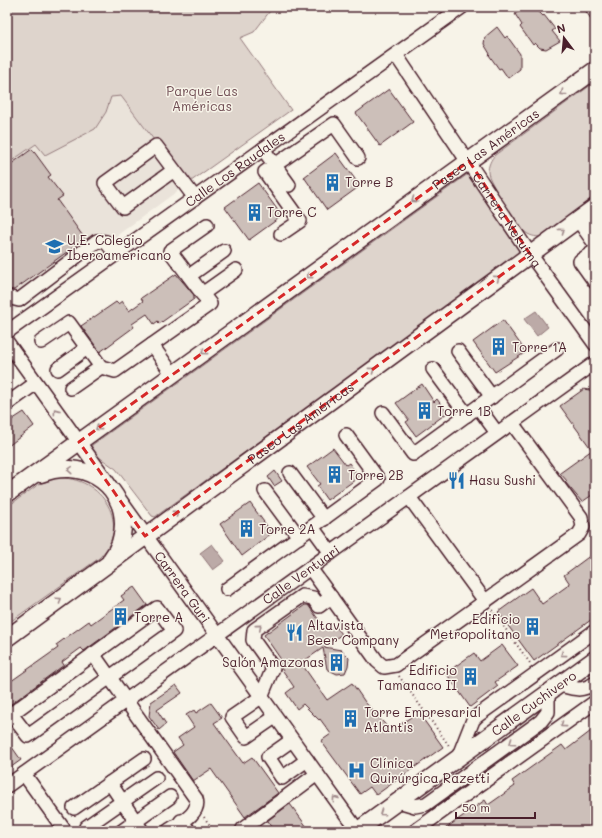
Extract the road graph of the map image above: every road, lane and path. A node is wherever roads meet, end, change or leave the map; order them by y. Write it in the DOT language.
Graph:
graph roads {
  1 [pos="462,7"];
  2 [pos="396,55"];
  3 [pos="595,70"];
  4 [pos="264,149"];
  5 [pos="358,158"];
  6 [pos="469,161"];
  7 [pos="276,165"];
  8 [pos="174,170"];
  9 [pos="289,185"];
  10 [pos="194,198"];
  11 [pos="595,207"];
  12 [pos="578,220"];
  13 [pos="595,221"];
  14 [pos="207,225"];
  15 [pos="281,234"];
  16 [pos="595,244"];
  17 [pos="224,251"];
  18 [pos="595,251"];
  19 [pos="116,254"];
  20 [pos="530,254"];
  21 [pos="236,270"];
  22 [pos="189,276"];
  23 [pos="595,282"];
  24 [pos="202,294"];
  25 [pos="23,296"];
  26 [pos="7,297"];
  27 [pos="35,312"];
  28 [pos="7,332"];
  29 [pos="7,342"];
  30 [pos="41,342"];
  31 [pos="595,344"];
  32 [pos="152,345"];
  33 [pos="87,348"];
  34 [pos="557,349"];
  35 [pos="458,351"];
  36 [pos="595,363"];
  37 [pos="100,367"];
  38 [pos="58,369"];
  39 [pos="433,369"];
  40 [pos="173,375"];
  41 [pos="36,383"];
  42 [pos="71,388"];
  43 [pos="492,397"];
  44 [pos="7,404"];
  45 [pos="478,407"];
  46 [pos="383,413"];
  47 [pos="467,415"];
  48 [pos="512,422"];
  49 [pos="497,433"];
  50 [pos="346,435"];
  51 [pos="79,442"];
  52 [pos="290,473"];
  53 [pos="26,481"];
  54 [pos="265,491"];
  55 [pos="116,493"];
  56 [pos="7,494"];
  57 [pos="409,497"];
  58 [pos="324,519"];
  59 [pos="312,527"];
  60 [pos="145,536"];
  61 [pos="299,537"];
  62 [pos="331,553"];
  63 [pos="310,568"];
  64 [pos="100,570"];
  65 [pos="227,589"];
  66 [pos="331,597"];
  67 [pos="485,601"];
  68 [pos="595,631"];
  69 [pos="216,635"];
  70 [pos="7,638"];
  71 [pos="93,654"];
  72 [pos="595,660"];
  73 [pos="393,666"];
  74 [pos="537,673"];
  75 [pos="109,677"];
  76 [pos="595,684"];
  77 [pos="554,689"];
  78 [pos="261,697"];
  79 [pos="126,701"];
  80 [pos="595,702"];
  81 [pos="276,717"];
  82 [pos="292,740"];
  83 [pos="458,758"];
  84 [pos="144,759"];
  85 [pos="307,760"];
  86 [pos="317,774"];
  87 [pos="13,778"];
  88 [pos="156,778"];
  89 [pos="110,783"];
  90 [pos="170,797"];
  91 [pos="122,802"];
  92 [pos="398,802"];
  93 [pos="74,808"];
  94 [pos="196,809"];
  95 [pos="139,826"];
  96 [pos="185,826"];
  97 [pos="86,827"];
  98 [pos="65,831"];
  99 [pos="122,831"];
  100 [pos="168,831"];
  101 [pos="214,831"];
  102 [pos="242,831"];
  103 [pos="358,831"];
  104 [pos="415,831"];
  1 -- 2 [label="street, Calle Los Raudales"];
  2 -- 4 [label="street, Calle Los Raudales"];
  2 -- 6 [label="street, Carrera Nekuima"];
  3 -- 6 [label="main road, Paseo Las Américas, one-way"];
  4 -- 7 [label="street"];
  4 -- 10 [label="street, Calle Los Raudales"];
  5 -- 7 [label="street"];
  6 -- 20 [label="street, Carrera Nekuima"];
  6 -- 40 [label="main road, Paseo Las Américas, one-way"];
  7 -- 9 [label="street"];
  7 -- 15 [label="street"];
  8 -- 8 [label="street"];
  8 -- 10 [label="street"];
  10 -- 19 [label="street, Calle Los Raudales"];
  11 -- 12 [label="main road, Paseo Las Américas"];
  12 -- 13 [label="street"];
  12 -- 16 [label="street"];
  20 -- 12 [label="main road, Paseo Las Américas, one-way"];
  14 -- 22 [label="street"];
  17 -- 22 [label="street"];
  18 -- 23 [label="street"];
  19 -- 25 [label="street"];
  19 -- 27 [label="street, Calle Los Raudales"];
  20 -- 31 [label="street, Carrera Nekuima"];
  60 -- 20 [label="main road, Paseo Las Américas, one-way"];
  21 -- 24 [label="street"];
  22 -- 24 [label="street"];
  24 -- 32 [label="street"];
  25 -- 26 [label="street"];
  25 -- 27 [label="street"];
  27 -- 28 [label="street, Calle Los Raudales"];
  29 -- 41 [label="street, Carrera Guri"];
  30 -- 33 [label="street"];
  32 -- 37 [label="street"];
  32 -- 40 [label="street"];
  33 -- 37 [label="street"];
  33 -- 38 [label="street"];
  34 -- 43 [label="street"];
  35 -- 43 [label="street"];
  36 -- 48 [label="street, Calle Ventuari"];
  37 -- 42 [label="street"];
  39 -- 47 [label="street"];
  40 -- 51 [label="main road, Paseo Las Américas, one-way"];
  41 -- 44 [label="street"];
  51 -- 41 [label="street, Carrera Guri, one-way"];
  43 -- 45 [label="street"];
  45 -- 47 [label="street"];
  45 -- 49 [label="street"];
  46 -- 47 [label="street"];
  48 -- 49 [label="street, Calle Ventuari"];
  48 -- 67 [label="street"];
  49 -- 57 [label="street, Calle Ventuari"];
  50 -- 58 [label="street"];
  51 -- 53 [label="main road, Paseo Las Américas"];
  51 -- 55 [label="street, Carrera Guri"];
  52 -- 58 [label="street"];
  55 -- 53 [label="main road, one-way"];
  53 -- 56 [label="main road, Paseo Las Américas"];
  54 -- 61 [label="street"];
  55 -- 60 [label="street, Carrera Guri"];
  55 -- 64 [label="main road"];
  57 -- 62 [label="street, Calle Ventuari"];
  57 -- 67 [label="street"];
  58 -- 59 [label="street"];
  59 -- 61 [label="street"];
  59 -- 62 [label="street"];
  60 -- 64 [label="main road, Paseo Las Américas"];
  60 -- 69 [label="street, Carrera Guri"];
  61 -- 65 [label="street"];
  62 -- 63 [label="street, Calle Ventuari"];
  63 -- 66 [label="street"];
  63 -- 69 [label="street, Calle Ventuari"];
  70 -- 64 [label="main road, Paseo Las Américas, one-way"];
  66 -- 73 [label="street"];
  78 -- 66 [label="street, one-way"];
  67 -- 73 [label="street"];
  67 -- 74 [label="path"];
  68 -- 74 [label="street, one-way"];
  69 -- 78 [label="street, Carrera Guri"];
  69 -- 79 [label="street, Calle Ventuari"];
  71 -- 75 [label="street"];
  71 -- 75 [label="street"];
  71 -- 75 [label="street"];
  72 -- 77 [label="main road, Calle Cuchivero"];
  73 -- 83 [label="path"];
  74 -- 83 [label="street"];
  75 -- 79 [label="street"];
  76 -- 77 [label="street"];
  77 -- 83 [label="main road, Calle Cuchivero"];
  77 -- 92 [label="street, one-way"];
  78 -- 81 [label="street, Carrera Guri"];
  78 -- 81 [label="street"];
  79 -- 87 [label="street, Calle Ventuari"];
  79 -- 94 [label="street"];
  80 -- 104 [label="street, one-way"];
  81 -- 82 [label="street, Carrera Guri"];
  82 -- 85 [label="street, Carrera Guri"];
  82 -- 85 [label="street"];
  83 -- 92 [label="main road, Calle Cuchivero"];
  84 -- 89 [label="street"];
  85 -- 86 [label="street, Carrera Guri"];
  86 -- 102 [label="street"];
  103 -- 86 [label="street, Carrera Guri, one-way"];
  87 -- 98 [label="street"];
  88 -- 91 [label="street"];
  89 -- 91 [label="street"];
  89 -- 93 [label="street"];
  90 -- 95 [label="street"];
  91 -- 95 [label="street"];
  91 -- 97 [label="street"];
  92 -- 103 [label="main road, Calle Cuchivero, one-way"];
  94 -- 96 [label="street"];
  94 -- 101 [label="path"];
  95 -- 99 [label="street"];
  96 -- 100 [label="street"];
}
